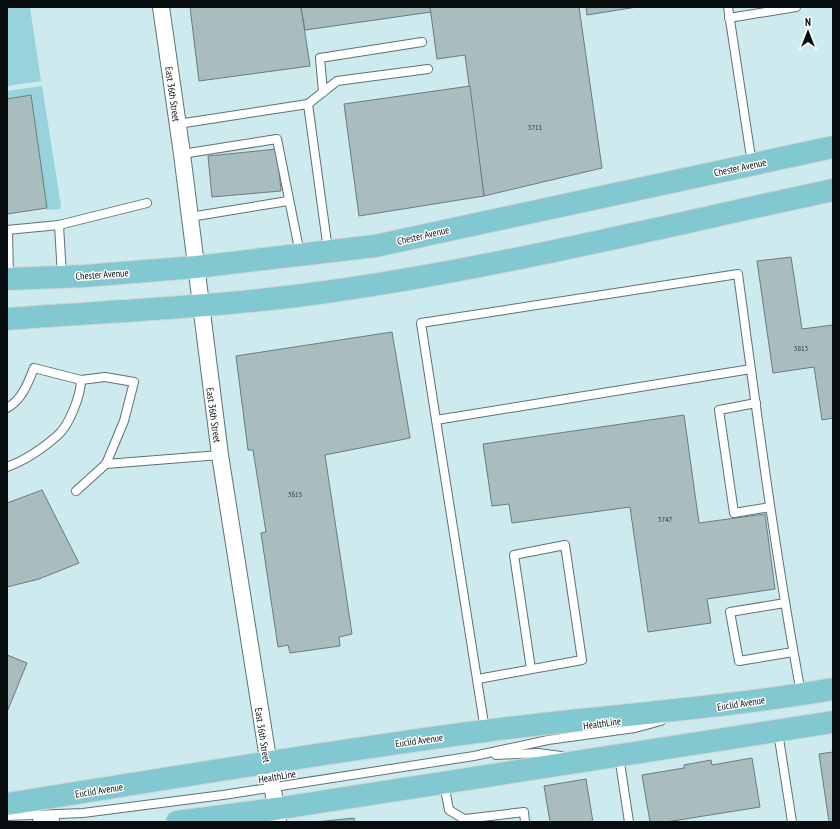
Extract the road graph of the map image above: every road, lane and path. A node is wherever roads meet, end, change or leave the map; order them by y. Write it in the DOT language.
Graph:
graph roads {
  1 [pos="161,7"];
  2 [pos="728,7"];
  3 [pos="796,7"];
  4 [pos="729,18"];
  5 [pos="422,42"];
  6 [pos="428,69"];
  7 [pos="323,92"];
  8 [pos="308,104"];
  9 [pos="178,124"];
  10 [pos="833,147"];
  11 [pos="182,154"];
  12 [pos="752,164"];
  13 [pos="833,190"];
  14 [pos="288,201"];
  15 [pos="147,204"];
  16 [pos="190,217"];
  17 [pos="59,225"];
  18 [pos="8,230"];
  19 [pos="328,252"];
  20 [pos="300,255"];
  21 [pos="196,267"];
  22 [pos="62,277"];
  23 [pos="8,279"];
  24 [pos="200,307"];
  25 [pos="7,319"];
  26 [pos="751,369"];
  27 [pos="81,380"];
  28 [pos="756,403"];
  29 [pos="7,408"];
  30 [pos="436,420"];
  31 [pos="220,455"];
  32 [pos="106,464"];
  33 [pos="7,467"];
  34 [pos="76,491"];
  35 [pos="770,507"];
  36 [pos="785,603"];
  37 [pos="793,652"];
  38 [pos="531,669"];
  39 [pos="478,679"];
  40 [pos="833,689"];
  41 [pos="801,694"];
  42 [pos="708,708"];
  43 [pos="833,722"];
  44 [pos="486,731"];
  45 [pos="778,731"];
  46 [pos="474,756"];
  47 [pos="619,756"];
  48 [pos="593,760"];
  49 [pos="267,762"];
  50 [pos="444,783"];
  51 [pos="272,787"];
  52 [pos="7,804"];
  53 [pos="83,813"];
  54 [pos="276,815"];
  55 [pos="7,816"];
  56 [pos="468,821"];
  57 [pos="37,822"];
  58 [pos="177,822"];
  59 [pos="525,822"];
  60 [pos="629,822"];
  61 [pos="792,822"];
  1 -- 9 [label="street, East 36th Street"];
  2 -- 4 [label="lane"];
  3 -- 4 [label="lane"];
  4 -- 12 [label="lane"];
  5 -- 7 [label="lane"];
  6 -- 7 [label="lane"];
  7 -- 8 [label="lane"];
  8 -- 9 [label="lane"];
  8 -- 19 [label="lane"];
  9 -- 11 [label="street, East 36th Street"];
  10 -- 12 [label="main road, Chester Avenue"];
  11 -- 14 [label="lane"];
  11 -- 16 [label="street, East 36th Street"];
  12 -- 19 [label="main road, Chester Avenue"];
  13 -- 24 [label="main road"];
  14 -- 16 [label="lane"];
  14 -- 20 [label="lane"];
  15 -- 17 [label="lane"];
  16 -- 21 [label="street, East 36th Street"];
  17 -- 18 [label="lane"];
  17 -- 22 [label="lane"];
  18 -- 23 [label="lane"];
  19 -- 20 [label="main road, Chester Avenue"];
  20 -- 21 [label="main road, Chester Avenue"];
  21 -- 22 [label="main road, Chester Avenue"];
  21 -- 24 [label="street, East 36th Street"];
  22 -- 23 [label="main road, Chester Avenue"];
  24 -- 25 [label="main road"];
  24 -- 31 [label="street, East 36th Street"];
  26 -- 28 [label="lane"];
  26 -- 30 [label="lane"];
  26 -- 30 [label="lane"];
  27 -- 29 [label="lane"];
  27 -- 32 [label="lane"];
  27 -- 33 [label="lane"];
  28 -- 35 [label="lane"];
  28 -- 35 [label="lane"];
  30 -- 39 [label="lane"];
  31 -- 32 [label="lane"];
  31 -- 49 [label="street, East 36th Street"];
  32 -- 34 [label="lane"];
  35 -- 36 [label="lane"];
  36 -- 37 [label="lane"];
  36 -- 37 [label="lane"];
  37 -- 41 [label="lane"];
  38 -- 38 [label="lane"];
  38 -- 39 [label="lane"];
  39 -- 44 [label="lane"];
  40 -- 41 [label="main road, Euclid Avenue"];
  41 -- 42 [label="main road, Euclid Avenue"];
  42 -- 44 [label="main road, Euclid Avenue"];
  42 -- 46 [label="lane, HealthLine"];
  43 -- 45 [label="main road"];
  44 -- 49 [label="main road, Euclid Avenue"];
  45 -- 47 [label="main road"];
  45 -- 61 [label="lane"];
  46 -- 48 [label="lane, HealthLine"];
  46 -- 51 [label="lane, HealthLine"];
  47 -- 48 [label="main road"];
  47 -- 60 [label="lane"];
  48 -- 50 [label="main road"];
  49 -- 51 [label="street, East 36th Street"];
  49 -- 52 [label="main road, Euclid Avenue"];
  50 -- 54 [label="main road"];
  50 -- 56 [label="lane"];
  51 -- 53 [label="lane, HealthLine"];
  51 -- 54 [label="street, East 36th Street"];
  53 -- 55 [label="lane, HealthLine"];
  53 -- 57 [label="lane, HealthLine"];
  54 -- 58 [label="main road"];
  56 -- 59 [label="lane"];
}
